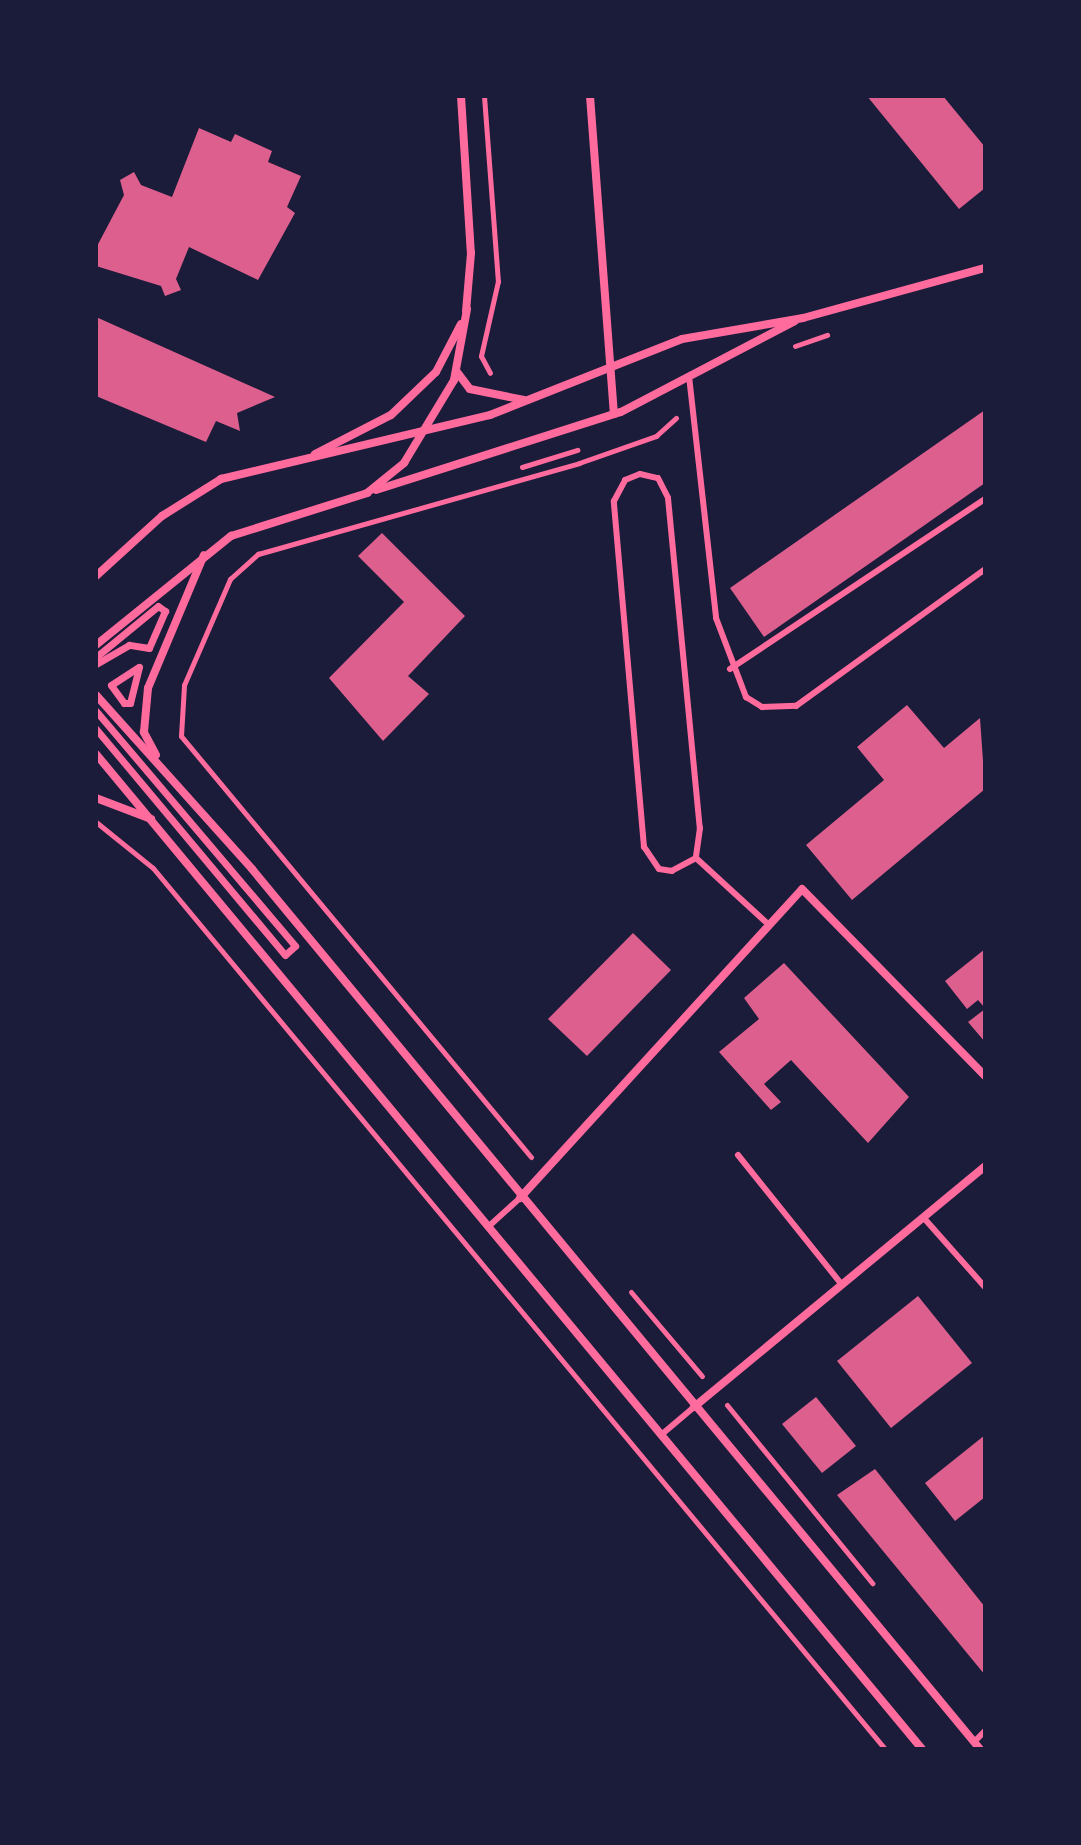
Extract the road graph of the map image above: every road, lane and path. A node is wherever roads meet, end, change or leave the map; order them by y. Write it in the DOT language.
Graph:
graph roads {
  1 [pos="461,96"];
  2 [pos="484,96"];
  3 [pos="590,96"];
  4 [pos="985,268"];
  5 [pos="467,309"];
  6 [pos="803,318"];
  7 [pos="840,330"];
  8 [pos="782,350"];
  9 [pos="611,366"];
  10 [pos="457,372"];
  11 [pos="689,373"];
  12 [pos="502,374"];
  13 [pos="524,400"];
  14 [pos="692,404"];
  15 [pos="614,414"];
  16 [pos="426,432"];
  17 [pos="534,441"];
  18 [pos="307,457"];
  19 [pos="506,471"];
  20 [pos="367,493"];
  21 [pos="985,499"];
  22 [pos="205,553"];
  23 [pos="985,569"];
  24 [pos="96,576"];
  25 [pos="96,645"];
  26 [pos="96,657"];
  27 [pos="96,664"];
  28 [pos="730,669"];
  29 [pos="111,685"];
  30 [pos="96,695"];
  31 [pos="96,711"];
  32 [pos="96,729"];
  33 [pos="170,736"];
  34 [pos="179,753"];
  35 [pos="96,754"];
  36 [pos="177,785"];
  37 [pos="96,798"];
  38 [pos="152,819"];
  39 [pos="96,822"];
  40 [pos="696,858"];
  41 [pos="277,869"];
  42 [pos="769,925"];
  43 [pos="985,1076"];
  44 [pos="534,1154"];
  45 [pos="738,1155"];
  46 [pos="985,1166"];
  47 [pos="536,1179"];
  48 [pos="520,1198"];
  49 [pos="923,1217"];
  50 [pos="488,1227"];
  51 [pos="625,1285"];
  52 [pos="842,1285"];
  53 [pos="985,1287"];
  54 [pos="715,1390"];
  55 [pos="694,1407"];
  56 [pos="661,1435"];
  57 [pos="880,1594"];
  58 [pos="985,1731"];
  59 [pos="977,1746"];
  60 [pos="885,1749"];
  61 [pos="922,1749"];
  1 -- 5 [label="street"];
  2 -- 12 [label="path"];
  3 -- 9 [label="street"];
  4 -- 6 [label="street"];
  5 -- 10 [label="street"];
  5 -- 18 [label="street"];
  6 -- 9 [label="street"];
  6 -- 11 [label="street"];
  7 -- 8 [label="path"];
  9 -- 13 [label="street"];
  9 -- 15 [label="street"];
  10 -- 13 [label="street"];
  10 -- 16 [label="street"];
  11 -- 14 [label="lane"];
  11 -- 15 [label="street"];
  13 -- 16 [label="street"];
  14 -- 28 [label="lane"];
  14 -- 44 [label="path"];
  15 -- 17 [label="street"];
  16 -- 18 [label="street"];
  16 -- 20 [label="street"];
  17 -- 19 [label="path"];
  17 -- 20 [label="street"];
  18 -- 24 [label="street"];
  20 -- 22 [label="street"];
  21 -- 28 [label="lane"];
  22 -- 25 [label="street"];
  22 -- 36 [label="street"];
  23 -- 28 [label="lane"];
  26 -- 27 [label="street"];
  29 -- 29 [label="street"];
  30 -- 36 [label="street"];
  31 -- 32 [label="street"];
  33 -- 34 [label="path"];
  35 -- 38 [label="street"];
  36 -- 48 [label="street"];
  37 -- 38 [label="street"];
  38 -- 50 [label="street"];
  39 -- 60 [label="path"];
  40 -- 40 [label="lane"];
  40 -- 42 [label="lane"];
  41 -- 47 [label="path"];
  42 -- 43 [label="street"];
  42 -- 47 [label="street"];
  45 -- 52 [label="lane"];
  46 -- 49 [label="street"];
  47 -- 48 [label="street"];
  48 -- 50 [label="lane"];
  48 -- 55 [label="street"];
  49 -- 52 [label="street"];
  49 -- 53 [label="lane"];
  50 -- 56 [label="street"];
  51 -- 54 [label="path"];
  52 -- 54 [label="street"];
  54 -- 55 [label="street"];
  54 -- 57 [label="path"];
  55 -- 56 [label="lane"];
  55 -- 59 [label="street"];
  56 -- 61 [label="street"];
  58 -- 59 [label="lane"];
}
